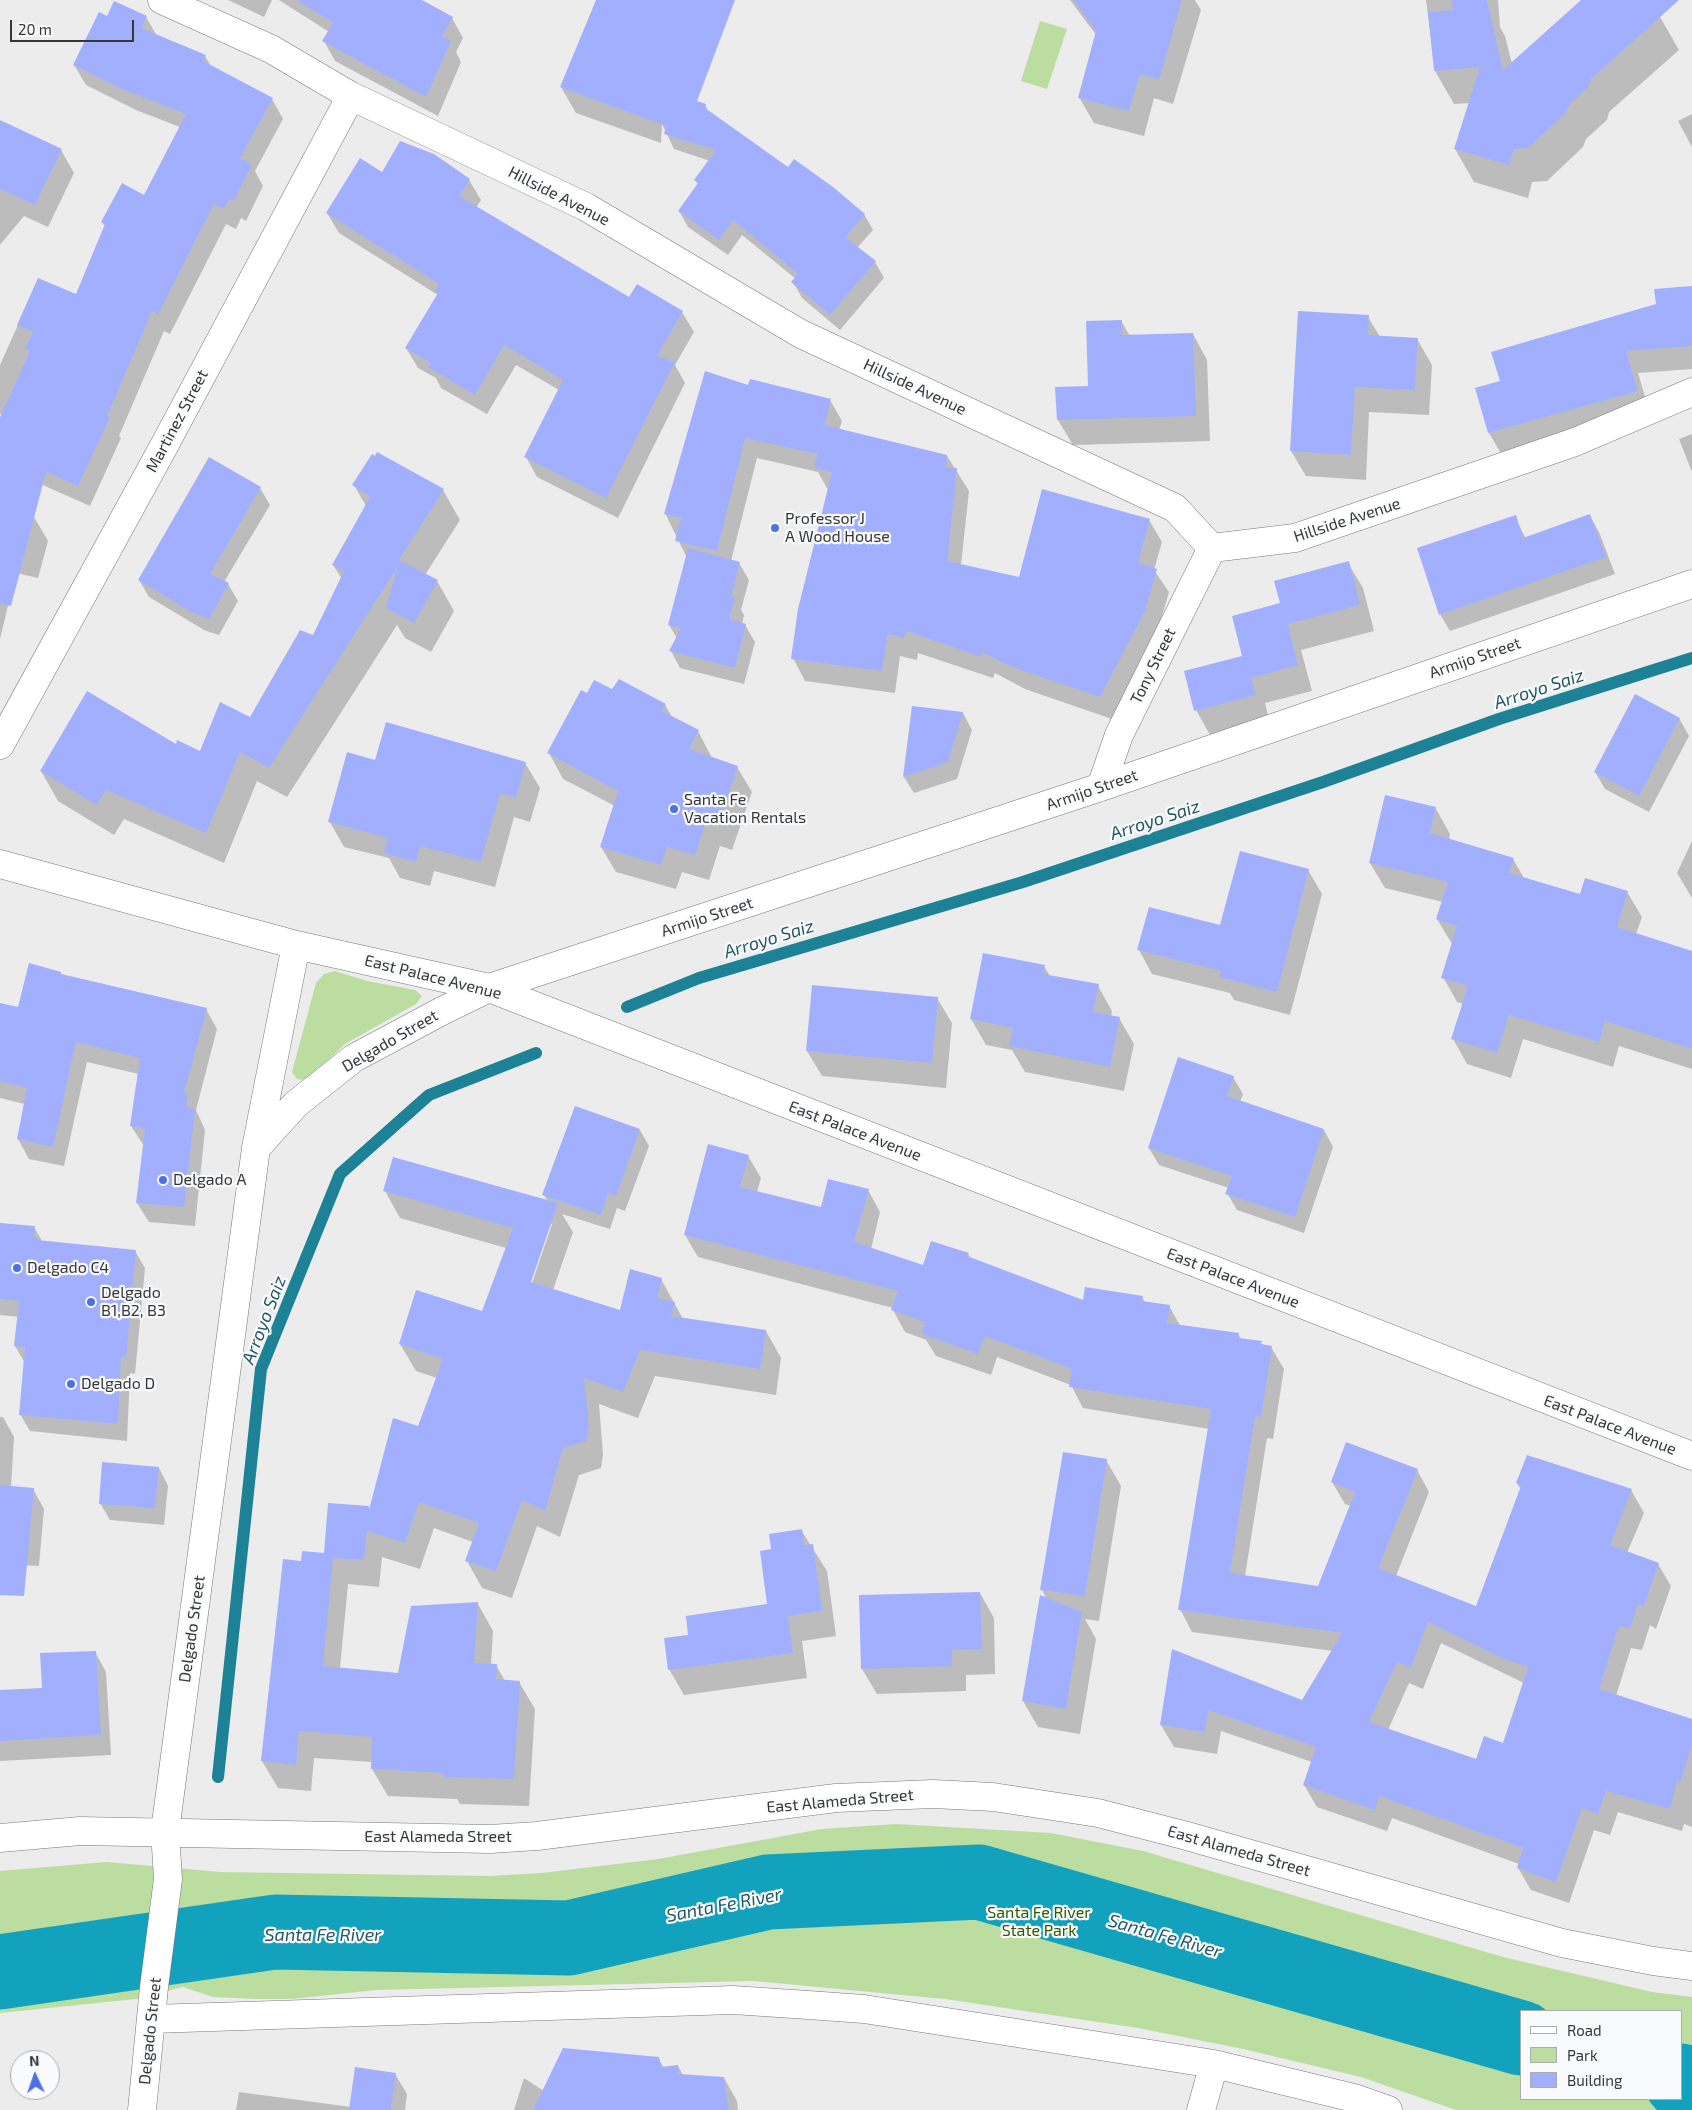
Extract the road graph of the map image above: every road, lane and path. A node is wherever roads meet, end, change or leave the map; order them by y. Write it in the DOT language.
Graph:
graph roads {
  1 [pos="162,0"];
  2 [pos="351,96"];
  3 [pos="1692,392"];
  4 [pos="1212,548"];
  5 [pos="1692,584"];
  6 [pos="0,745"];
  7 [pos="1101,787"];
  8 [pos="0,864"];
  9 [pos="296,945"];
  10 [pos="489,988"];
  11 [pos="256,1148"];
  12 [pos="1692,1456"];
  13 [pos="165,1831"];
  14 [pos="0,1838"];
  15 [pos="1692,1966"];
  16 [pos="152,2018"];
  17 [pos="1214,2064"];
  18 [pos="142,2110"];
  19 [pos="1201,2110"];
  20 [pos="1388,2110"];
  1 -- 2 [label="street, Hillside Avenue"];
  2 -- 4 [label="street, Hillside Avenue"];
  2 -- 6 [label="street, Martinez Street"];
  3 -- 4 [label="street, Hillside Avenue"];
  4 -- 7 [label="street, Tony Street"];
  5 -- 7 [label="street, Armijo Street"];
  7 -- 10 [label="street, Armijo Street"];
  8 -- 9 [label="street, East Palace Avenue"];
  9 -- 10 [label="street, East Palace Avenue"];
  9 -- 11 [label="street, Delgado Street"];
  10 -- 11 [label="street, Delgado Street"];
  10 -- 12 [label="street, East Palace Avenue"];
  11 -- 13 [label="street, Delgado Street"];
  13 -- 14 [label="street, East Alameda Street"];
  13 -- 15 [label="street, East Alameda Street"];
  13 -- 16 [label="street, Delgado Street"];
  16 -- 17 [label="street"];
  16 -- 18 [label="street, Delgado Street"];
  17 -- 19 [label="street"];
  17 -- 20 [label="street"];
}
